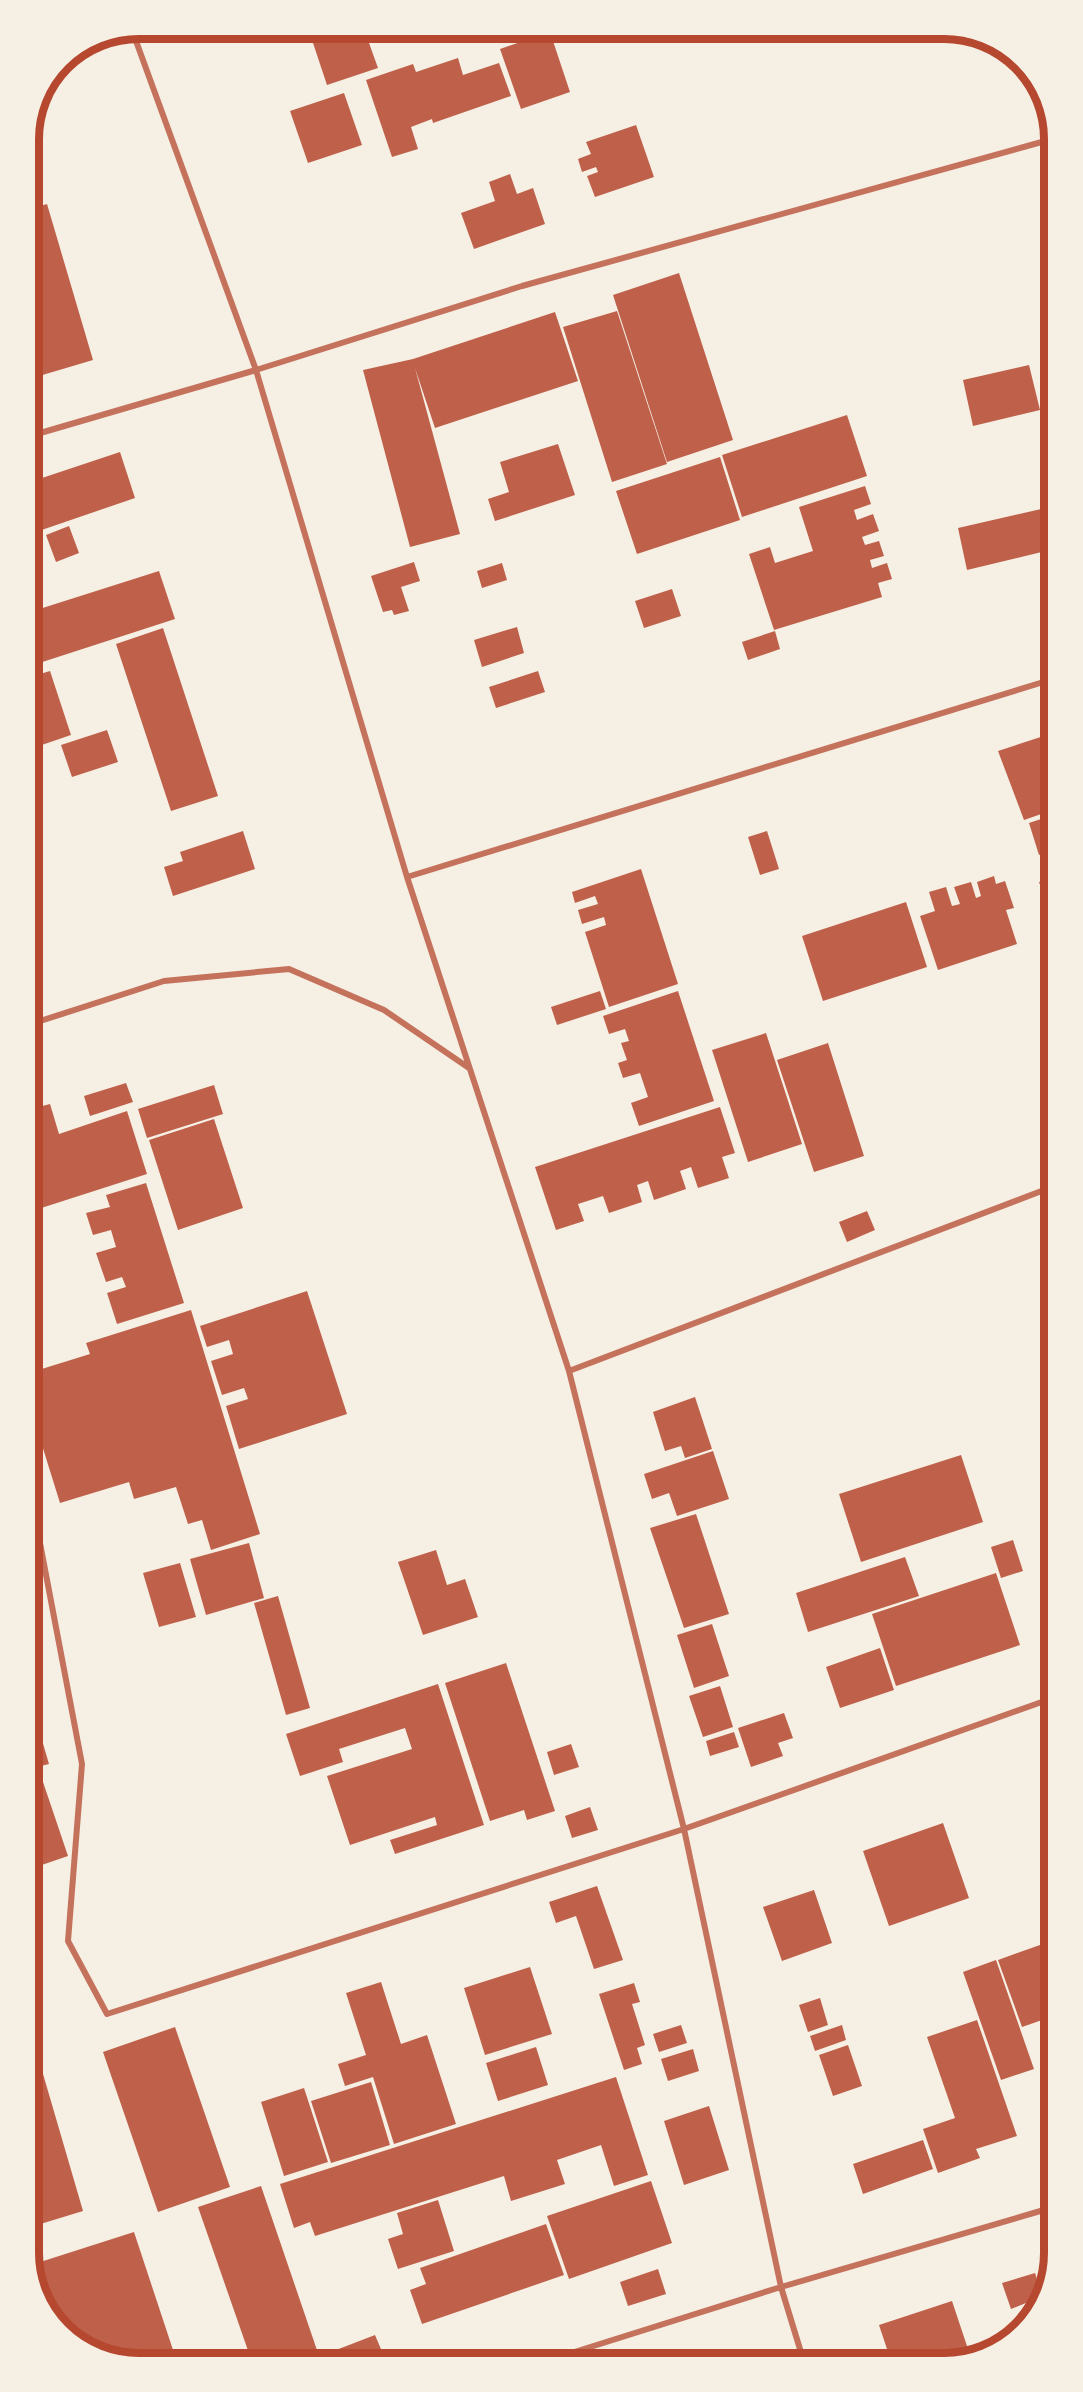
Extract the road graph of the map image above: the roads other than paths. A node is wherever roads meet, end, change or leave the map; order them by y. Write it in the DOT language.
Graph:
graph roads {
  1 [pos="135,39"];
  2 [pos="1044,141"];
  3 [pos="256,370"];
  4 [pos="39,433"];
  5 [pos="1044,682"];
  6 [pos="407,877"];
  7 [pos="39,1021"];
  8 [pos="469,1069"];
  9 [pos="1044,1190"];
  10 [pos="570,1371"];
  11 [pos="39,1538"];
  12 [pos="1044,1701"];
  13 [pos="684,1829"];
  14 [pos="1044,2210"];
  15 [pos="781,2287"];
  16 [pos="571,2353"];
  17 [pos="801,2353"];
  1 -- 3 [label="street"];
  2 -- 3 [label="street"];
  3 -- 4 [label="street"];
  3 -- 6 [label="street"];
  5 -- 6 [label="street"];
  6 -- 8 [label="street"];
  7 -- 8 [label="street"];
  8 -- 10 [label="street"];
  9 -- 10 [label="street"];
  10 -- 13 [label="street"];
  11 -- 13 [label="street"];
  12 -- 13 [label="street"];
  13 -- 15 [label="street"];
  14 -- 15 [label="street"];
  15 -- 16 [label="street"];
  15 -- 17 [label="street"];
}
